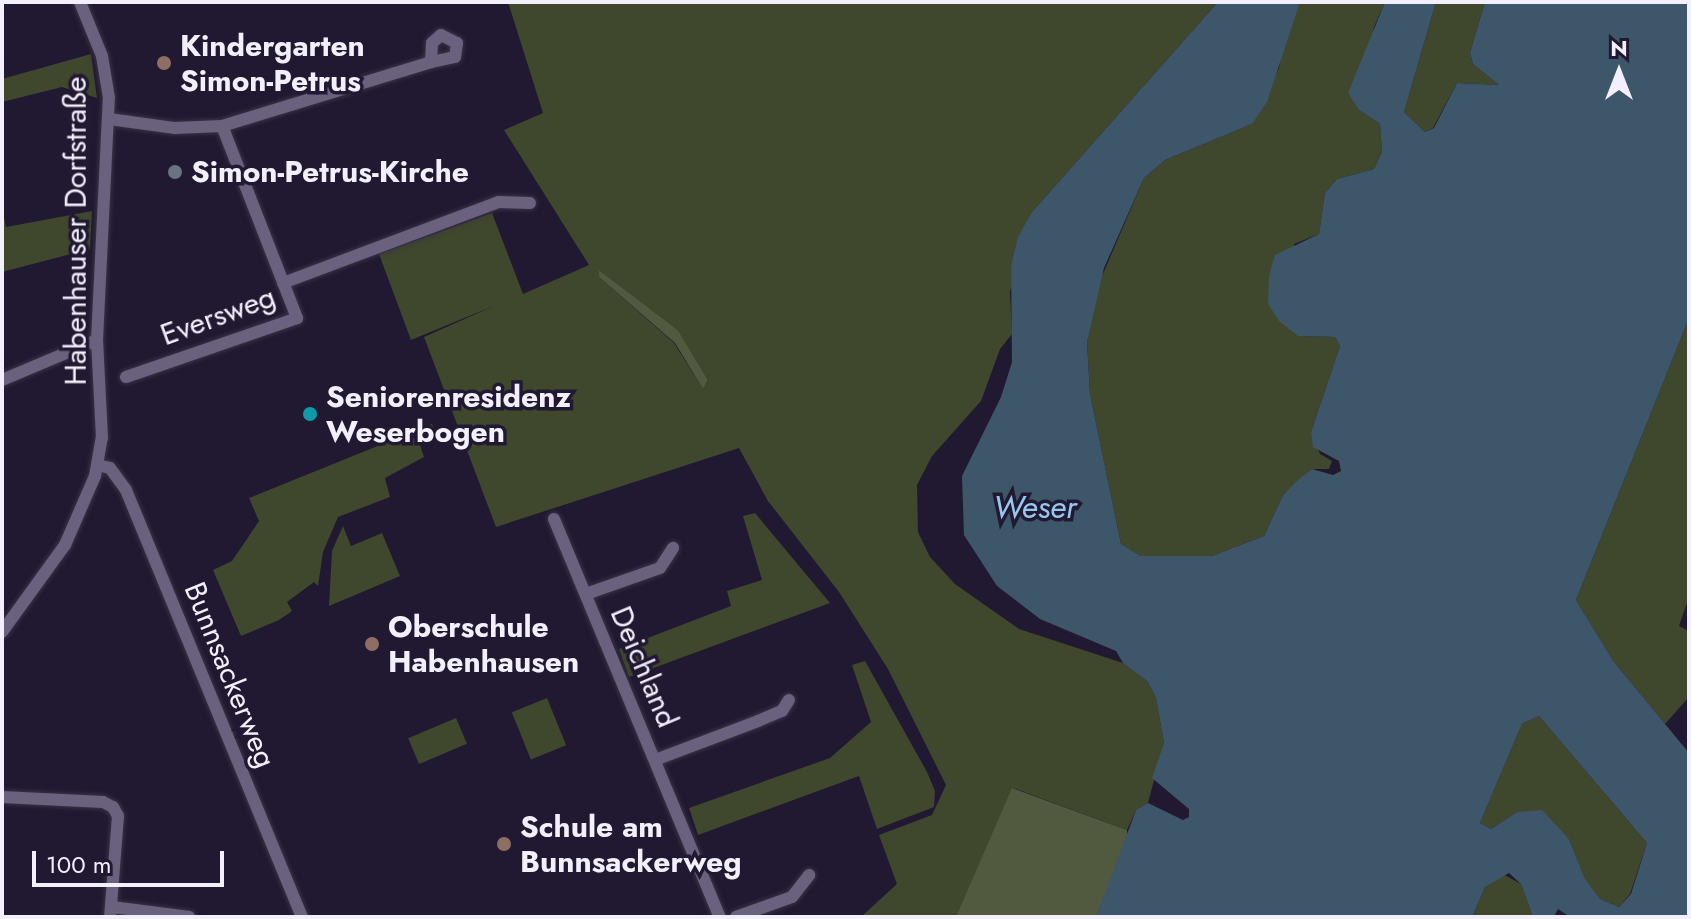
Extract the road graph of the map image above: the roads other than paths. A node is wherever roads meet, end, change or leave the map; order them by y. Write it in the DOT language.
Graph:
graph roads {
  1 [pos="80,2"];
  2 [pos="431,62"];
  3 [pos="109,119"];
  4 [pos="222,126"];
  5 [pos="530,203"];
  6 [pos="283,283"];
  7 [pos="97,340"];
  8 [pos="126,377"];
  9 [pos="2,380"];
  10 [pos="97,465"];
  11 [pos="554,519"];
  12 [pos="673,548"];
  13 [pos="586,594"];
  14 [pos="2,632"];
  15 [pos="789,700"];
  16 [pos="655,760"];
  17 [pos="2,797"];
  18 [pos="809,875"];
  19 [pos="111,912"];
  20 [pos="189,917"];
  21 [pos="302,917"];
  22 [pos="720,917"];
  23 [pos="736,917"];
  1 -- 3 [label="street, Habenhauser Dorfstraße"];
  2 -- 4 [label="street"];
  3 -- 4 [label="street"];
  3 -- 7 [label="street, Habenhauser Dorfstraße"];
  4 -- 6 [label="street, Eversweg"];
  5 -- 6 [label="street, Eversweg"];
  6 -- 8 [label="street, Eversweg"];
  7 -- 9 [label="street"];
  7 -- 10 [label="street, Habenhauser Dorfstraße"];
  10 -- 14 [label="street, Habenhauser Dorfstraße"];
  10 -- 21 [label="street, Bunnsackerweg"];
  11 -- 13 [label="street, Deichland"];
  12 -- 13 [label="street, Deichland"];
  13 -- 16 [label="street, Deichland"];
  15 -- 16 [label="street, Deichland"];
  16 -- 22 [label="street, Deichland"];
  17 -- 19 [label="street"];
  18 -- 23 [label="street"];
  19 -- 20 [label="street"];
}
